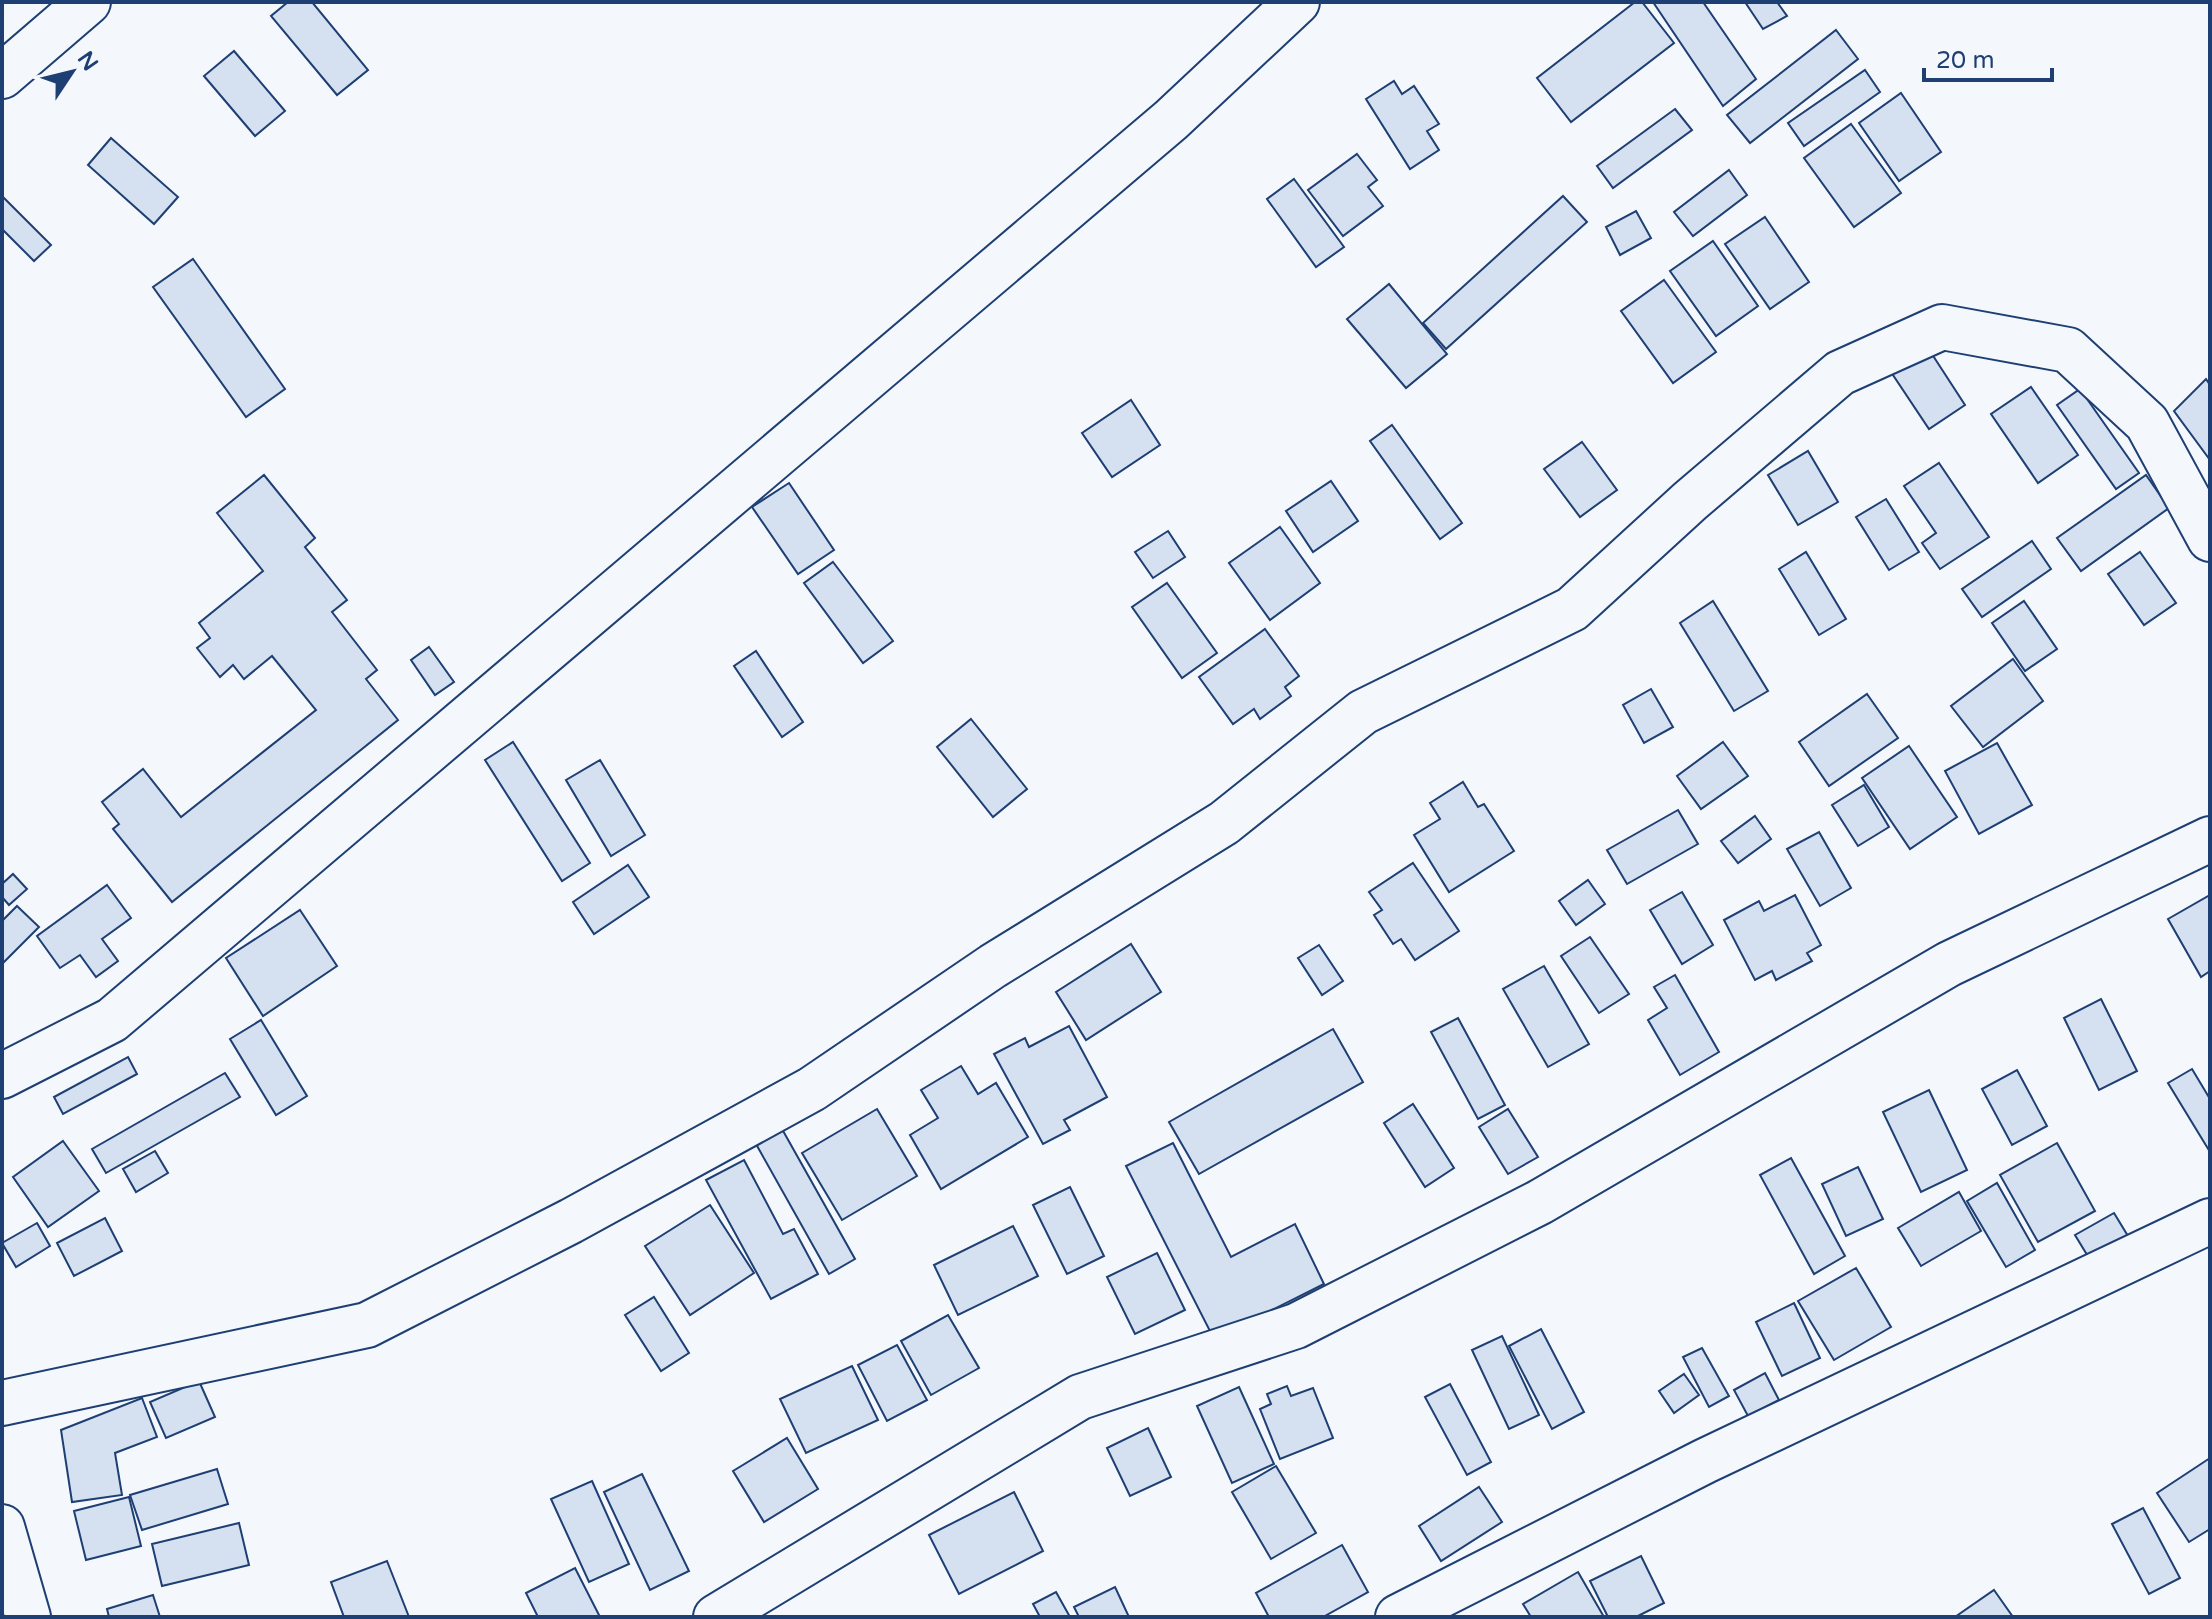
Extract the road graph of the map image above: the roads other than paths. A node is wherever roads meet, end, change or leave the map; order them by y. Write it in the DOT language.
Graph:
graph roads {
  1 [pos="88,2"];
  2 [pos="1297,2"];
  3 [pos="2,76"];
  4 [pos="2210,539"];
  5 [pos="2210,839"];
  6 [pos="2,1076"];
  7 [pos="2210,1221"];
  8 [pos="2,1403"];
  9 [pos="2,1527"];
  10 [pos="28,1617"];
  11 [pos="716,1617"];
  12 [pos="1398,1617"];
  1 -- 3 [label="street"];
  2 -- 6 [label="street"];
  4 -- 8 [label="street"];
  5 -- 11 [label="street"];
  7 -- 12 [label="street"];
  9 -- 10 [label="street"];
}
